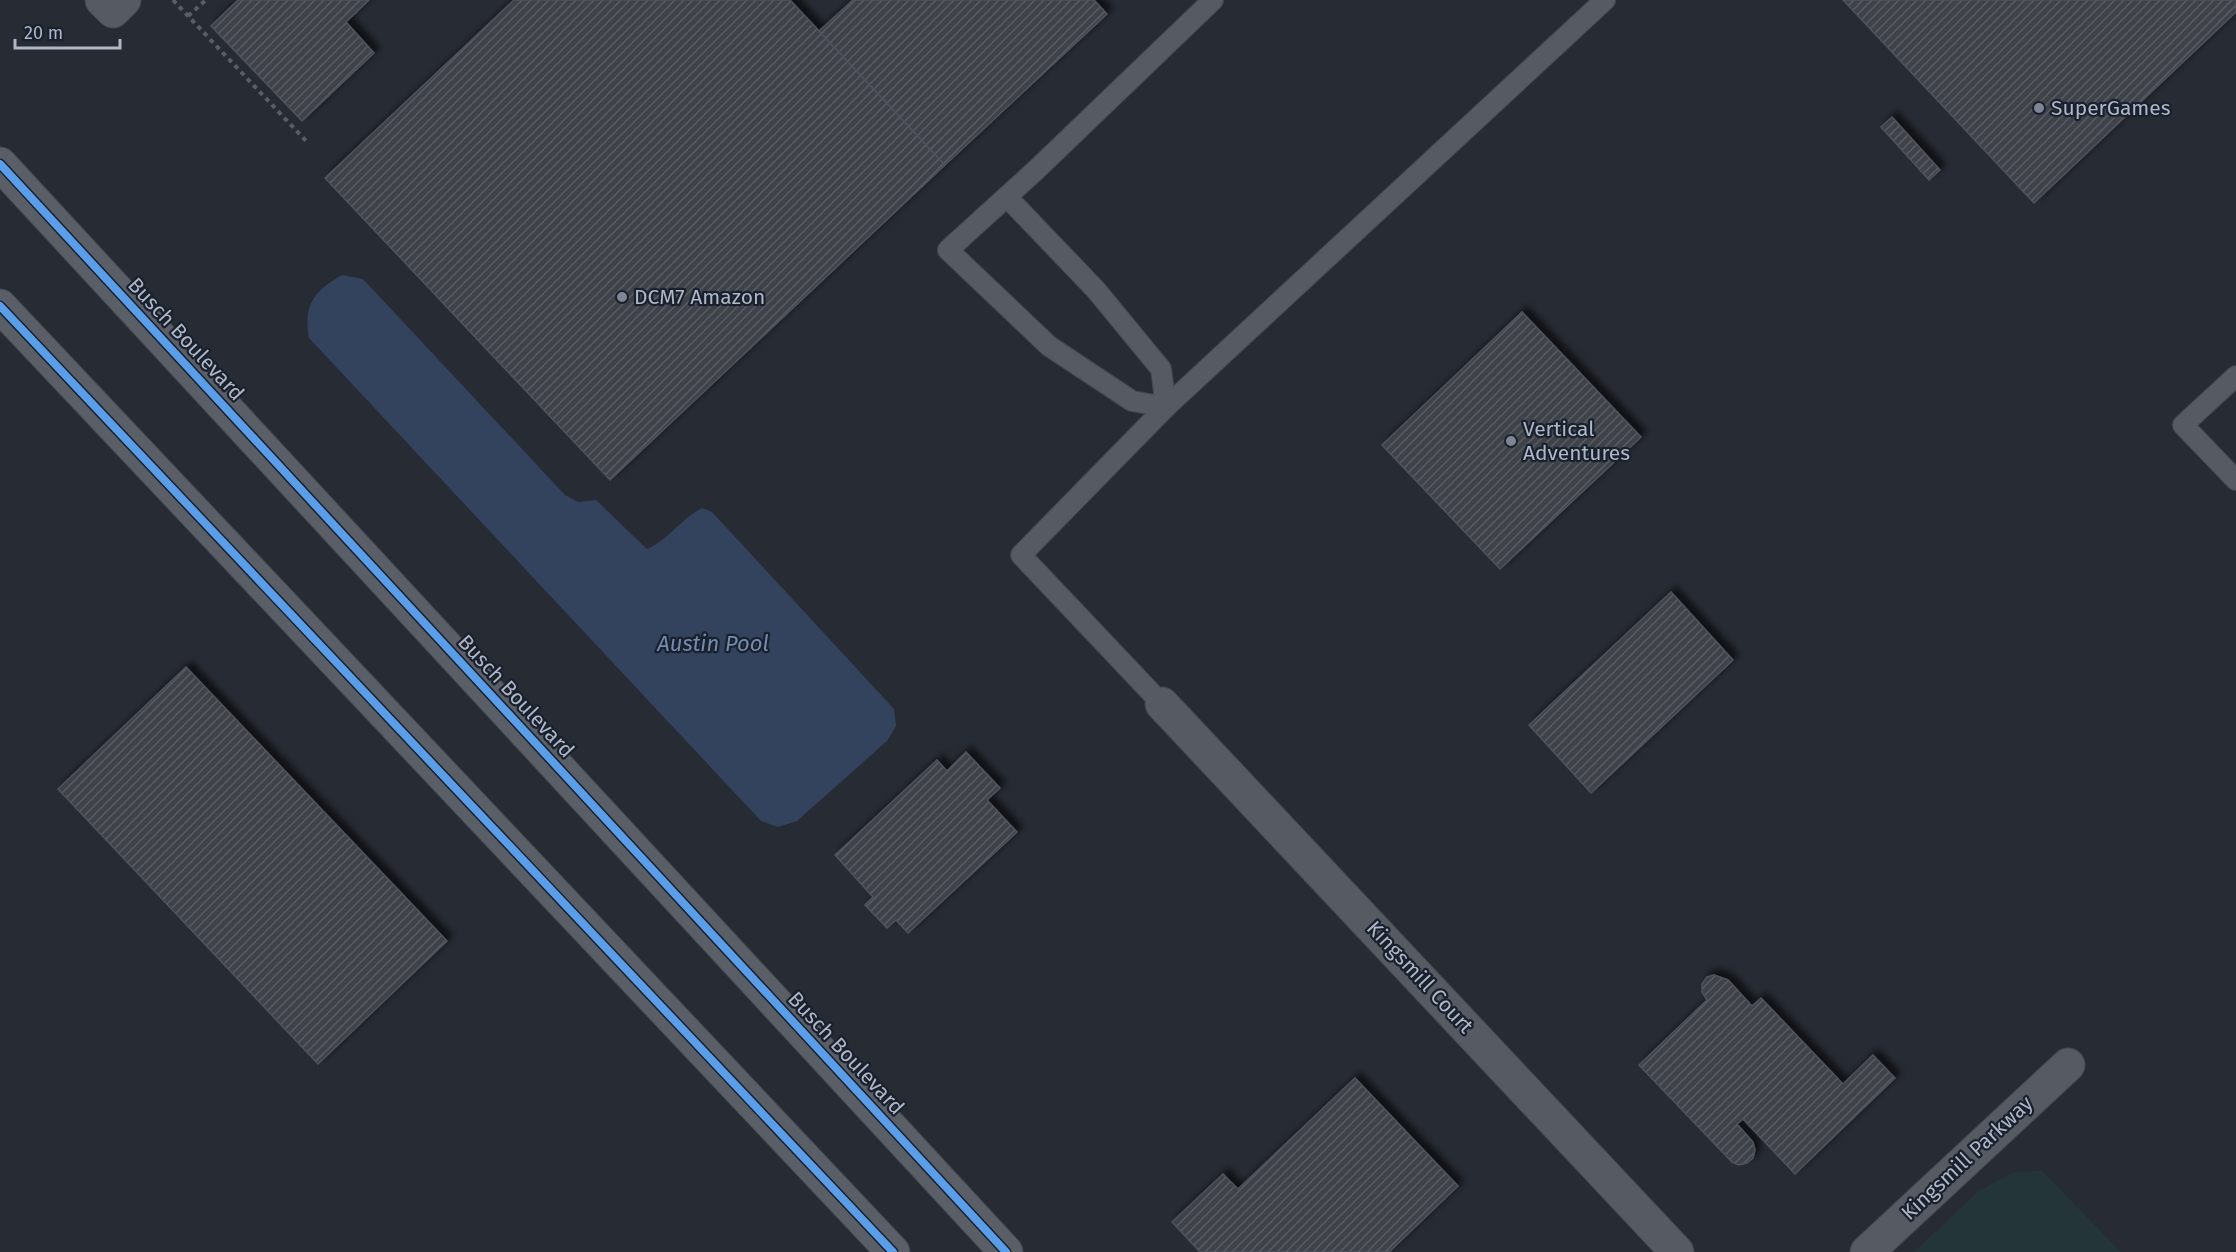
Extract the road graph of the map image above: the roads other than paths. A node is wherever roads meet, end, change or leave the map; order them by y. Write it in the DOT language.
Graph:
graph roads {
  1 [pos="102,0"];
  2 [pos="124,0"];
  3 [pos="1213,0"];
  4 [pos="1605,0"];
  5 [pos="0,164"];
  6 [pos="1007,197"];
  7 [pos="0,306"];
  8 [pos="2236,376"];
  9 [pos="1166,407"];
  10 [pos="2236,480"];
  11 [pos="1162,704"];
  12 [pos="2068,1065"];
  13 [pos="893,1252"];
  14 [pos="1006,1252"];
  15 [pos="1677,1252"];
  16 [pos="1867,1252"];
  1 -- 2 [label="street"];
  3 -- 6 [label="lane"];
  4 -- 9 [label="lane"];
  5 -- 14 [label="main road, Busch Boulevard"];
  6 -- 9 [label="lane"];
  6 -- 9 [label="lane"];
  7 -- 13 [label="main road"];
  8 -- 10 [label="lane"];
  9 -- 11 [label="lane"];
  11 -- 15 [label="street, Kingsmill Court"];
  12 -- 16 [label="street, Kingsmill Parkway"];
}
